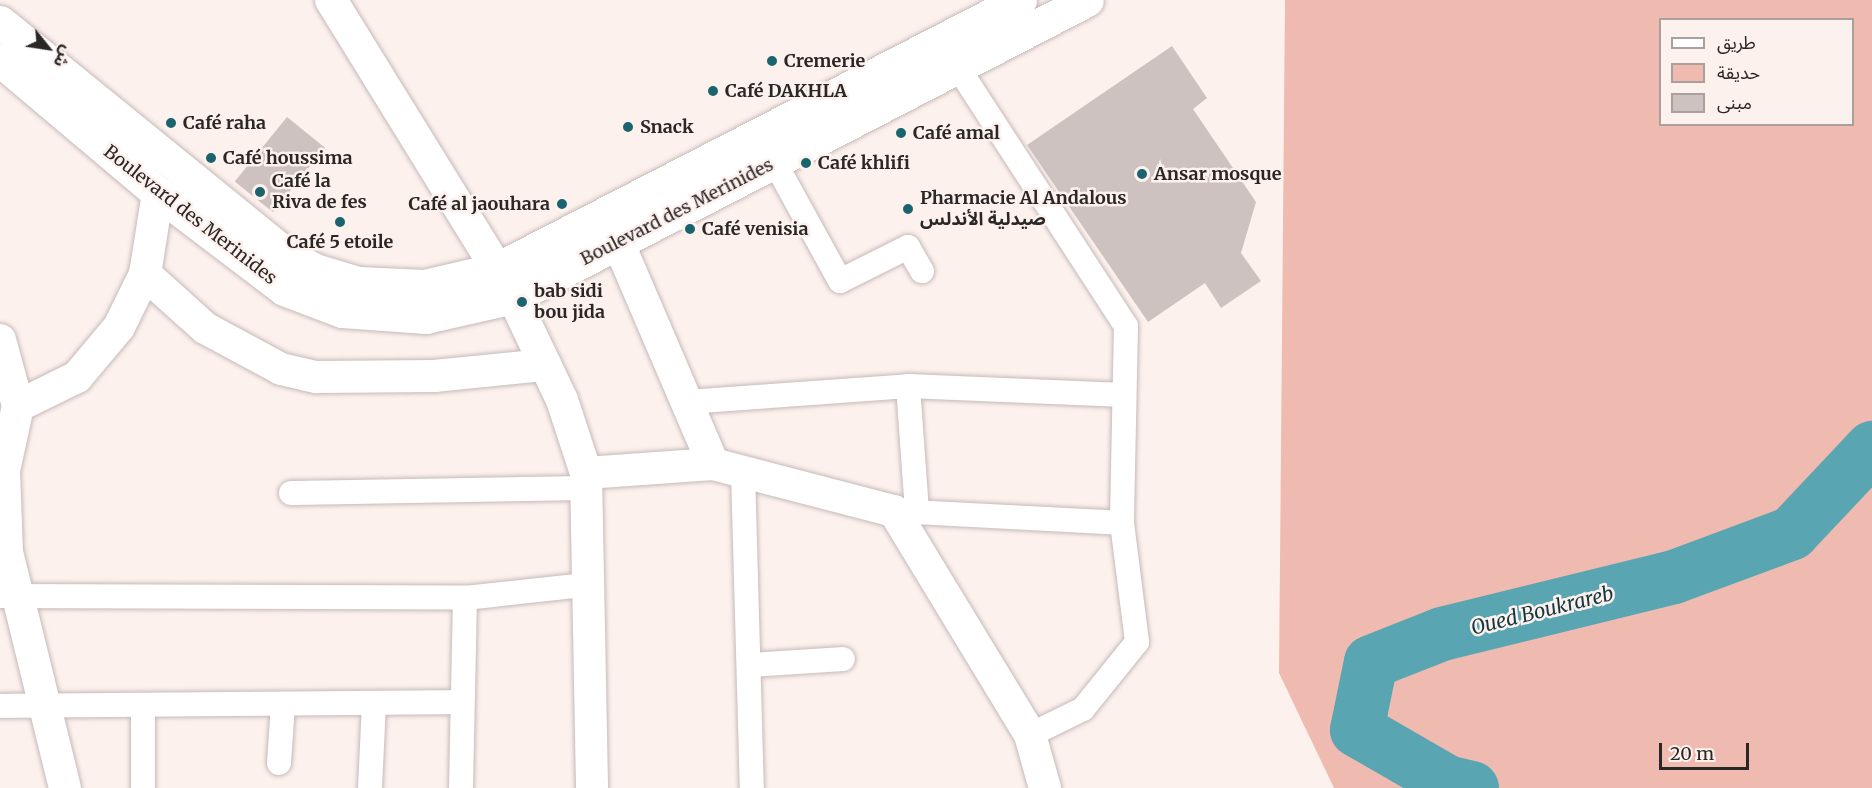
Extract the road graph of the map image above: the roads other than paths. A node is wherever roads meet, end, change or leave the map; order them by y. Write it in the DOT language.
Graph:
graph roads {
  1 [pos="331,0"];
  2 [pos="1020,0"];
  3 [pos="1087,0"];
  4 [pos="0,22"];
  5 [pos="0,60"];
  6 [pos="957,66"];
  7 [pos="774,161"];
  8 [pos="158,193"];
  9 [pos="618,242"];
  10 [pos="496,269"];
  11 [pos="922,271"];
  12 [pos="145,274"];
  13 [pos="513,297"];
  14 [pos="0,340"];
  15 [pos="545,365"];
  16 [pos="908,386"];
  17 [pos="1124,395"];
  18 [pos="687,402"];
  19 [pos="9,408"];
  20 [pos="713,464"];
  21 [pos="742,472"];
  22 [pos="586,480"];
  23 [pos="291,493"];
  24 [pos="905,512"];
  25 [pos="1122,523"];
  26 [pos="585,585"];
  27 [pos="7,597"];
  28 [pos="465,598"];
  29 [pos="843,658"];
  30 [pos="751,665"];
  31 [pos="460,702"];
  32 [pos="374,703"];
  33 [pos="283,705"];
  34 [pos="0,706"];
  35 [pos="143,707"];
  36 [pos="42,709"];
  37 [pos="1030,735"];
  38 [pos="279,763"];
  39 [pos="65,788"];
  40 [pos="143,788"];
  41 [pos="370,788"];
  42 [pos="461,788"];
  43 [pos="592,788"];
  44 [pos="752,788"];
  45 [pos="1045,788"];
  1 -- 10 [label="street"];
  2 -- 10 [label="main road, Boulevard des Merinides"];
  3 -- 6 [label="main road, Boulevard des Merinides"];
  4 -- 10 [label="main road, Boulevard des Merinides"];
  5 -- 8 [label="main road, Boulevard des Merinides"];
  6 -- 7 [label="main road, Boulevard des Merinides"];
  6 -- 17 [label="street"];
  7 -- 9 [label="main road, Boulevard des Merinides"];
  7 -- 11 [label="street"];
  8 -- 12 [label="street"];
  8 -- 13 [label="main road, Boulevard des Merinides"];
  9 -- 13 [label="main road, Boulevard des Merinides"];
  9 -- 18 [label="street"];
  12 -- 15 [label="street"];
  12 -- 19 [label="street"];
  13 -- 15 [label="street"];
  14 -- 19 [label="street"];
  15 -- 22 [label="street"];
  16 -- 17 [label="street"];
  16 -- 18 [label="street"];
  16 -- 24 [label="street"];
  17 -- 25 [label="street"];
  18 -- 20 [label="street"];
  19 -- 27 [label="street"];
  20 -- 21 [label="street"];
  20 -- 22 [label="street"];
  21 -- 24 [label="street"];
  21 -- 30 [label="street"];
  22 -- 23 [label="street"];
  22 -- 26 [label="street"];
  24 -- 25 [label="street"];
  24 -- 37 [label="street"];
  25 -- 37 [label="street"];
  26 -- 28 [label="street"];
  26 -- 43 [label="street"];
  27 -- 28 [label="street"];
  27 -- 36 [label="street"];
  28 -- 31 [label="street"];
  29 -- 30 [label="street"];
  30 -- 44 [label="street"];
  31 -- 32 [label="street"];
  31 -- 42 [label="street"];
  32 -- 33 [label="street"];
  32 -- 41 [label="street"];
  33 -- 35 [label="street"];
  33 -- 38 [label="street"];
  34 -- 36 [label="street"];
  35 -- 36 [label="street"];
  35 -- 40 [label="street"];
  36 -- 39 [label="street"];
  37 -- 45 [label="street"];
}
